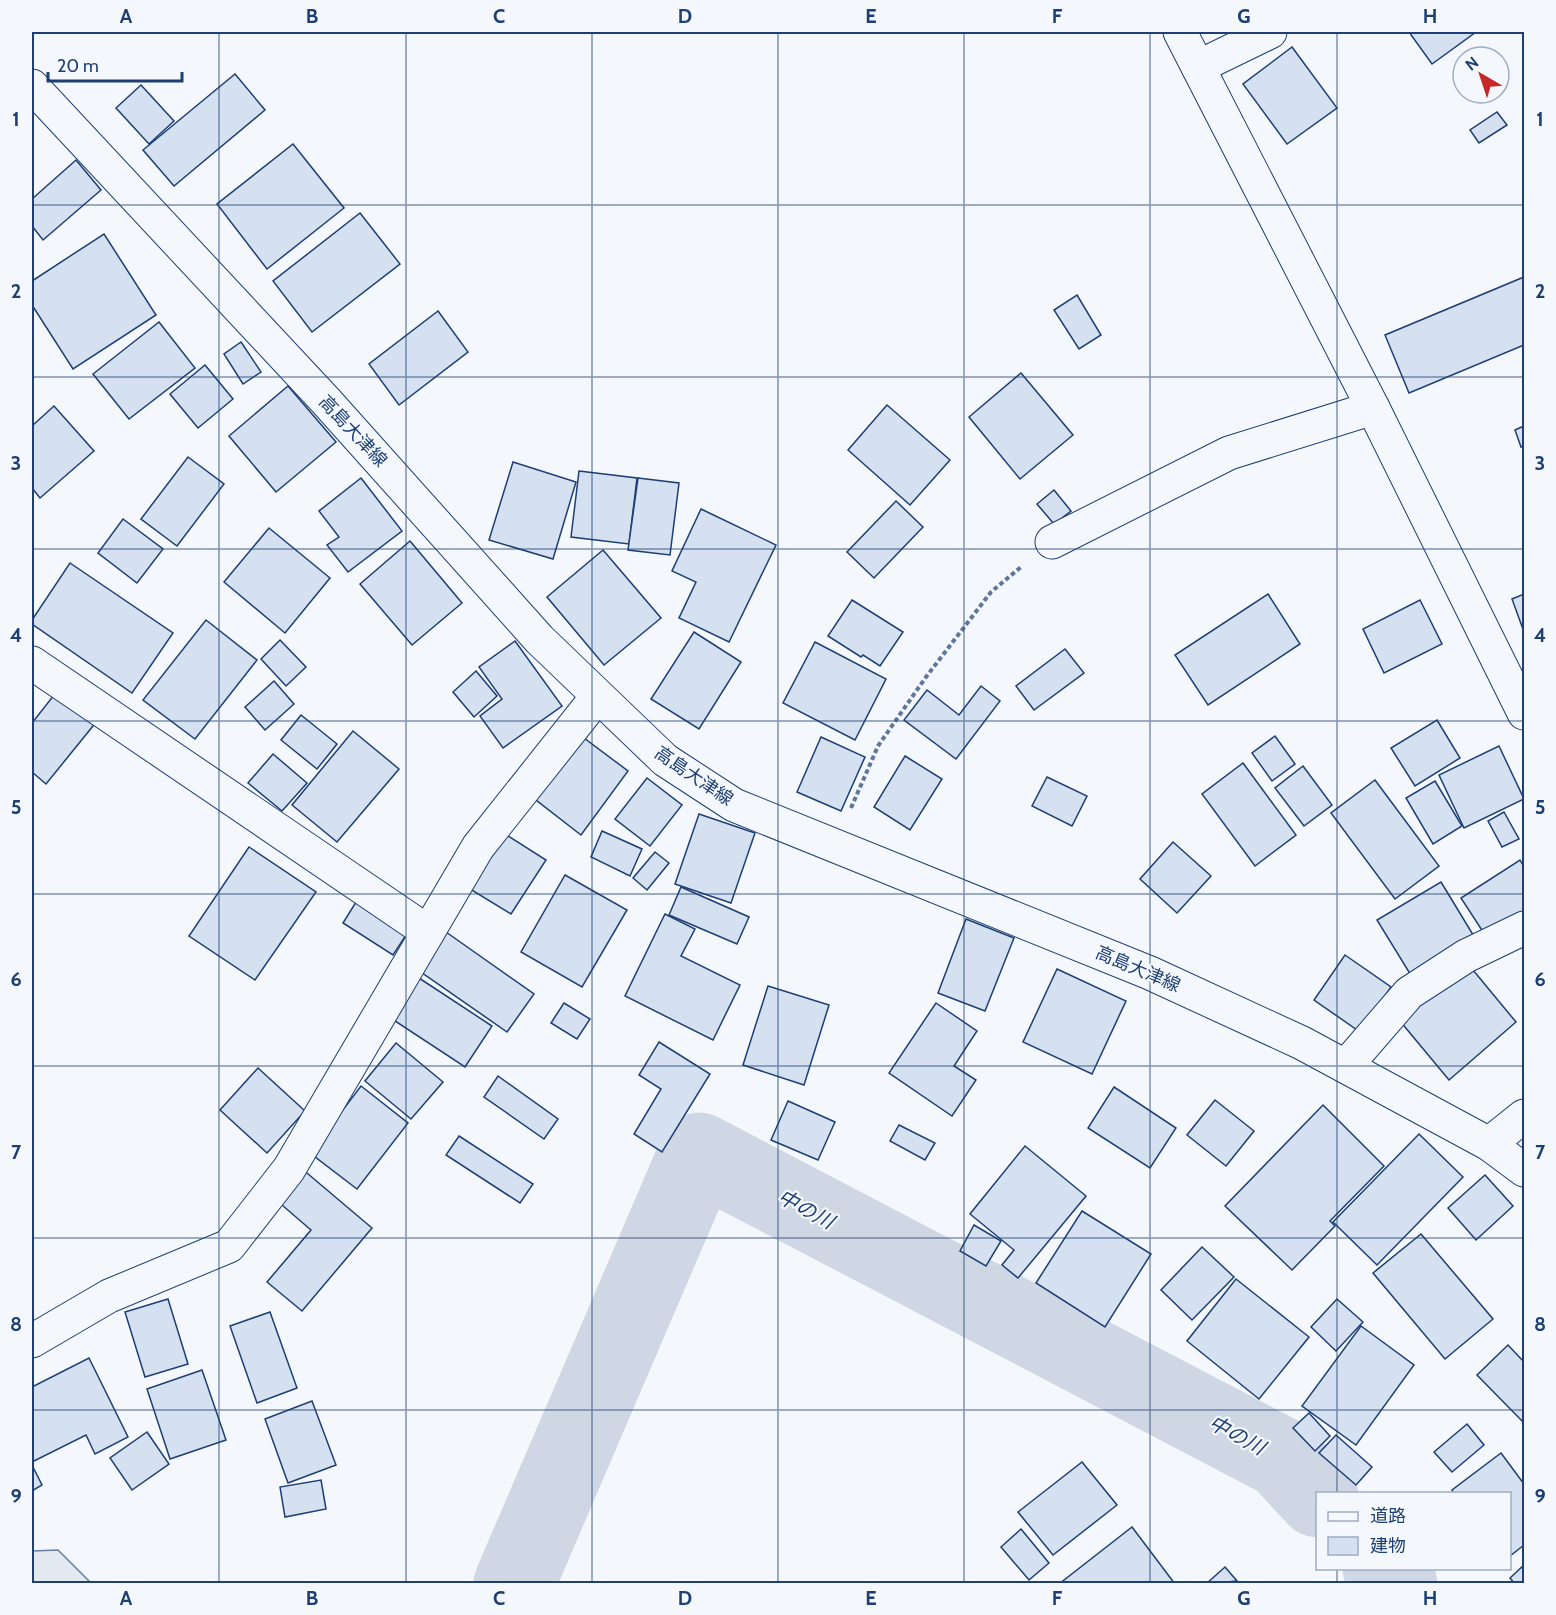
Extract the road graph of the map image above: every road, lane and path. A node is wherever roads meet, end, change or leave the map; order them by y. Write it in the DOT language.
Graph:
graph roads {
  1 [pos="1180,32"];
  2 [pos="1270,32"];
  3 [pos="1198,67"];
  4 [pos="32,86"];
  5 [pos="1373,408"];
  6 [pos="1052,542"];
  7 [pos="32,663"];
  8 [pos="597,697"];
  9 [pos="1524,713"];
  10 [pos="834,846"];
  11 [pos="1524,928"];
  12 [pos="428,932"];
  13 [pos="1346,1066"];
  14 [pos="1524,1116"];
  15 [pos="1489,1144"];
  16 [pos="1524,1170"];
  17 [pos="32,1341"];
  1 -- 3 [label="street"];
  2 -- 3 [label="street"];
  3 -- 5 [label="street"];
  4 -- 8 [label="street, 高島大津線"];
  5 -- 6 [label="street"];
  5 -- 9 [label="street"];
  6 -- 10 [label="path"];
  7 -- 12 [label="street"];
  8 -- 10 [label="street, 高島大津線"];
  8 -- 12 [label="street"];
  10 -- 13 [label="street, 高島大津線"];
  11 -- 13 [label="street"];
  12 -- 17 [label="street"];
  13 -- 15 [label="street, 高島大津線"];
  14 -- 15 [label="street"];
  15 -- 16 [label="street, 高島大津線"];
}
